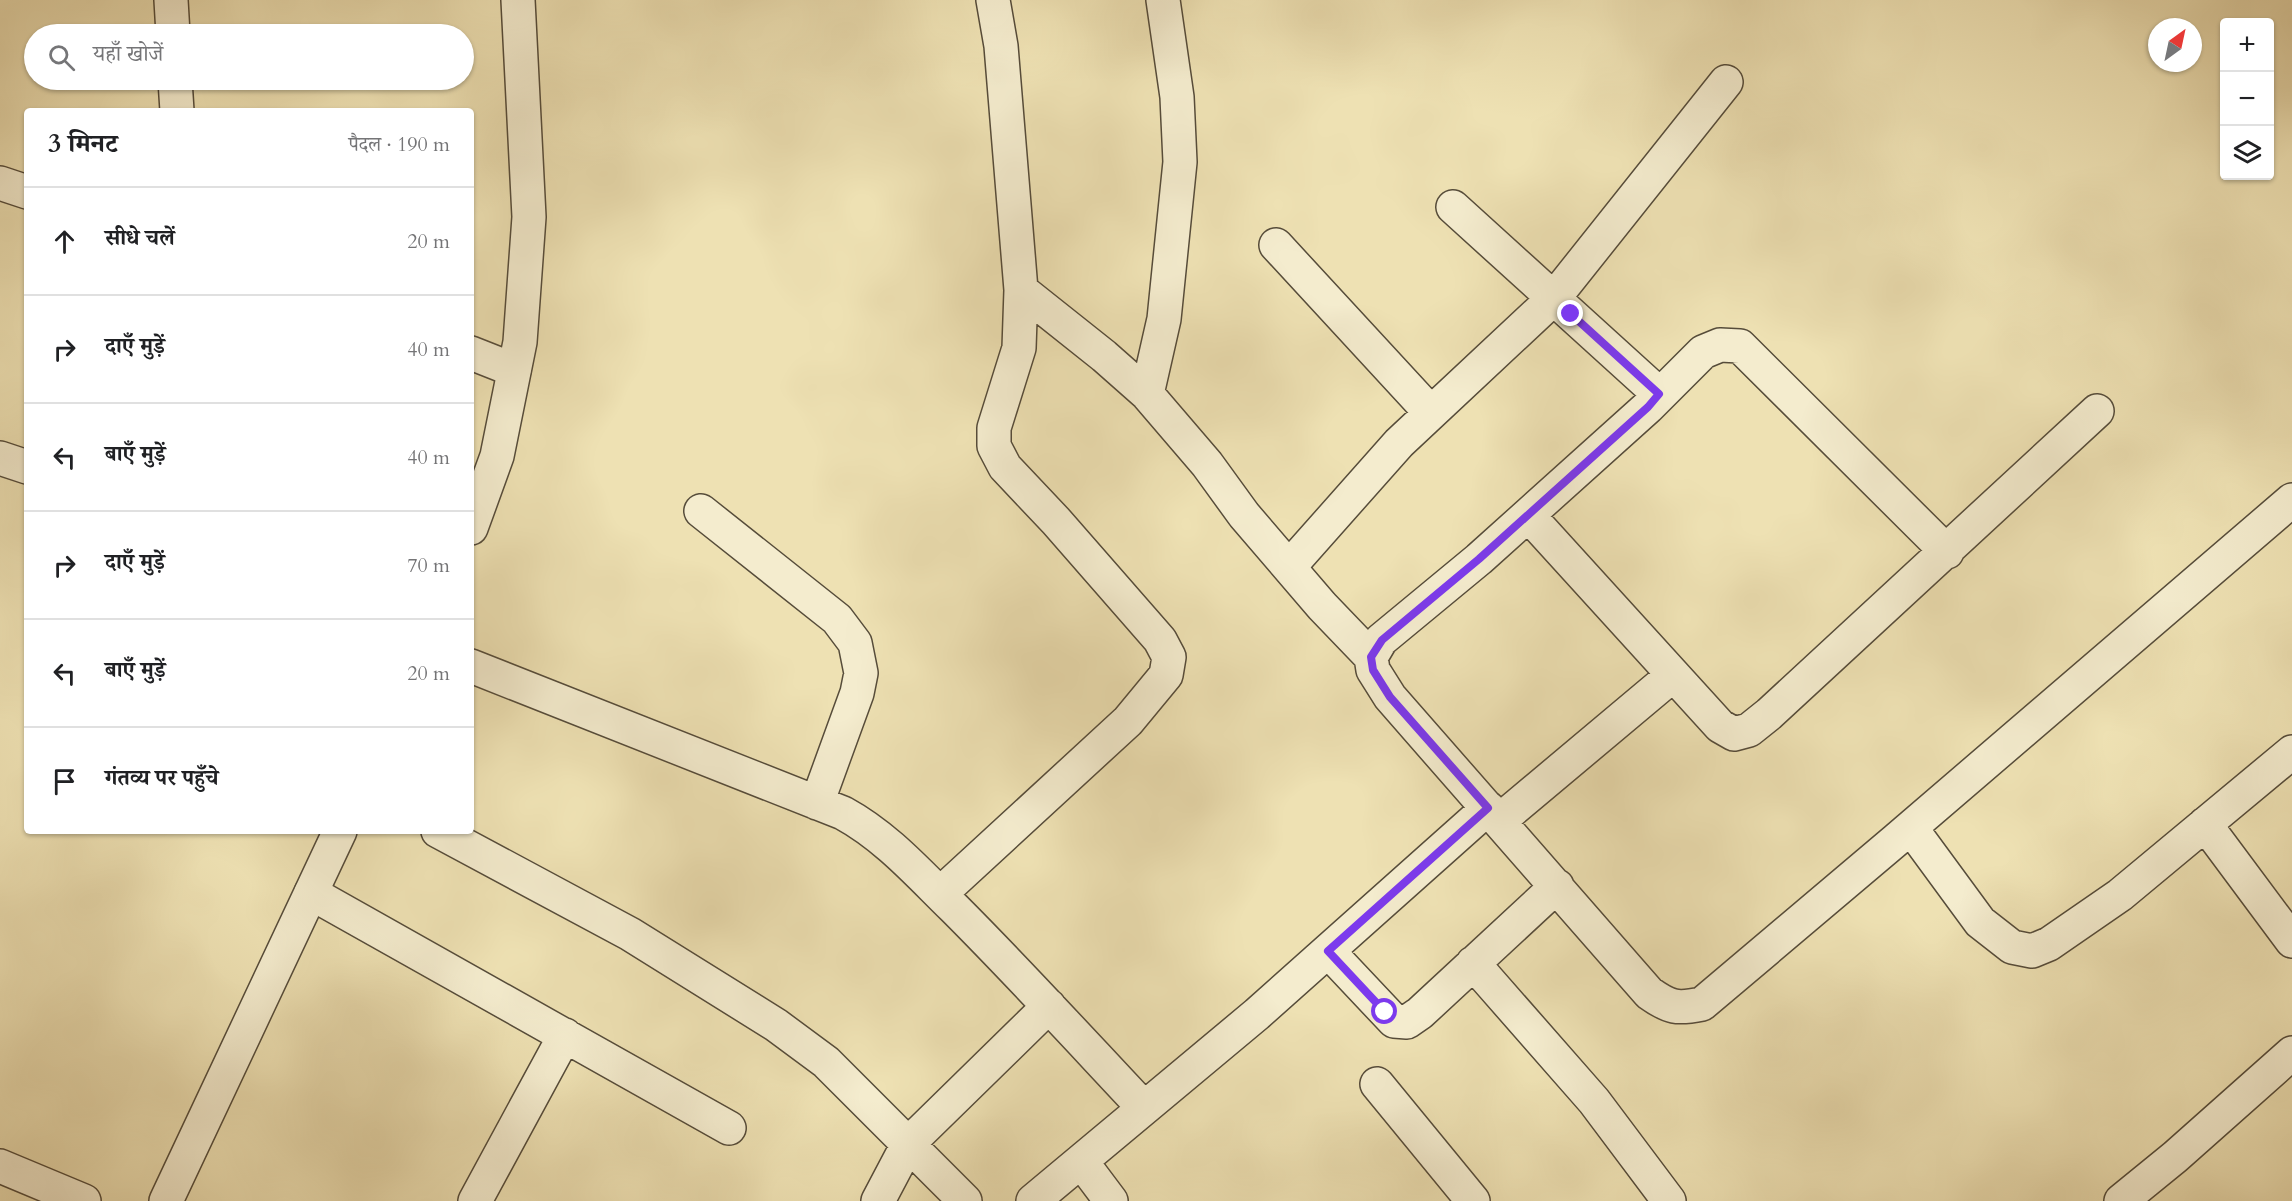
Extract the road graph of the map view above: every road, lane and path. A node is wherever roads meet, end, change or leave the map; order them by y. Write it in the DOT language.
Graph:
graph roads {
  1 [pos="171,0"];
  2 [pos="518,0"];
  3 [pos="993,0"];
  4 [pos="1163,0"];
  5 [pos="172,24"];
  6 [pos="1726,82"];
  7 [pos="176,90"];
  8 [pos="177,108"];
  9 [pos="0,183"];
  10 [pos="24,191"];
  11 [pos="1453,207"];
  12 [pos="1276,245"];
  13 [pos="1022,290"];
  14 [pos="1554,298"];
  15 [pos="474,355"];
  16 [pos="514,370"];
  17 [pos="1148,394"];
  18 [pos="1659,394"];
  19 [pos="2097,411"];
  20 [pos="1431,413"];
  21 [pos="0,458"];
  22 [pos="24,466"];
  23 [pos="2292,500"];
  24 [pos="701,511"];
  25 [pos="1528,515"];
  26 [pos="474,520"];
  27 [pos="1947,552"];
  28 [pos="1289,567"];
  29 [pos="1371,657"];
  30 [pos="474,667"];
  31 [pos="1674,675"];
  32 [pos="2292,752"];
  33 [pos="817,803"];
  34 [pos="1494,814"];
  35 [pos="2205,824"];
  36 [pos="1911,828"];
  37 [pos="339,834"];
  38 [pos="444,834"];
  39 [pos="1557,886"];
  40 [pos="311,893"];
  41 [pos="940,894"];
  42 [pos="2292,941"];
  43 [pos="1328,951"];
  44 [pos="1473,963"];
  45 [pos="1049,1006"];
  46 [pos="565,1035"];
  47 [pos="2292,1053"];
  48 [pos="1377,1084"];
  49 [pos="1144,1108"];
  50 [pos="729,1128"];
  51 [pos="908,1144"];
  52 [pos="1081,1161"];
  53 [pos="0,1166"];
  54 [pos="84,1201"];
  55 [pos="166,1201"];
  56 [pos="475,1201"];
  57 [pos="878,1201"];
  58 [pos="965,1201"];
  59 [pos="1033,1201"];
  60 [pos="1111,1201"];
  61 [pos="1473,1201"];
  62 [pos="1669,1201"];
  63 [pos="2121,1201"];
  1 -- 5 [label="street"];
  2 -- 16 [label="street"];
  3 -- 13 [label="street"];
  4 -- 17 [label="street"];
  6 -- 14 [label="street"];
  7 -- 8 [label="street"];
  9 -- 10 [label="street"];
  11 -- 14 [label="street"];
  12 -- 20 [label="street"];
  13 -- 17 [label="street"];
  13 -- 41 [label="street"];
  14 -- 18 [label="street"];
  14 -- 20 [label="street"];
  15 -- 16 [label="street"];
  16 -- 26 [label="street"];
  17 -- 28 [label="street"];
  18 -- 25 [label="street"];
  18 -- 27 [label="street"];
  19 -- 27 [label="street"];
  20 -- 28 [label="street"];
  21 -- 22 [label="street"];
  23 -- 36 [label="street"];
  24 -- 33 [label="street"];
  25 -- 29 [label="street"];
  25 -- 31 [label="street"];
  27 -- 31 [label="street"];
  28 -- 29 [label="street"];
  29 -- 34 [label="street"];
  30 -- 33 [label="street"];
  31 -- 34 [label="street"];
  32 -- 35 [label="street"];
  33 -- 41 [label="street"];
  34 -- 39 [label="street"];
  34 -- 43 [label="street"];
  35 -- 36 [label="street"];
  35 -- 42 [label="street"];
  36 -- 39 [label="street"];
  37 -- 40 [label="street"];
  38 -- 51 [label="street"];
  39 -- 44 [label="street"];
  40 -- 46 [label="street"];
  40 -- 55 [label="street"];
  41 -- 45 [label="street"];
  43 -- 44 [label="street"];
  43 -- 49 [label="street"];
  44 -- 62 [label="street"];
  45 -- 49 [label="street"];
  45 -- 51 [label="street"];
  46 -- 50 [label="street"];
  46 -- 56 [label="street"];
  47 -- 63 [label="street"];
  48 -- 61 [label="street"];
  49 -- 52 [label="street"];
  51 -- 57 [label="street"];
  51 -- 58 [label="street"];
  52 -- 59 [label="street"];
  52 -- 60 [label="street"];
  53 -- 54 [label="street"];
}
